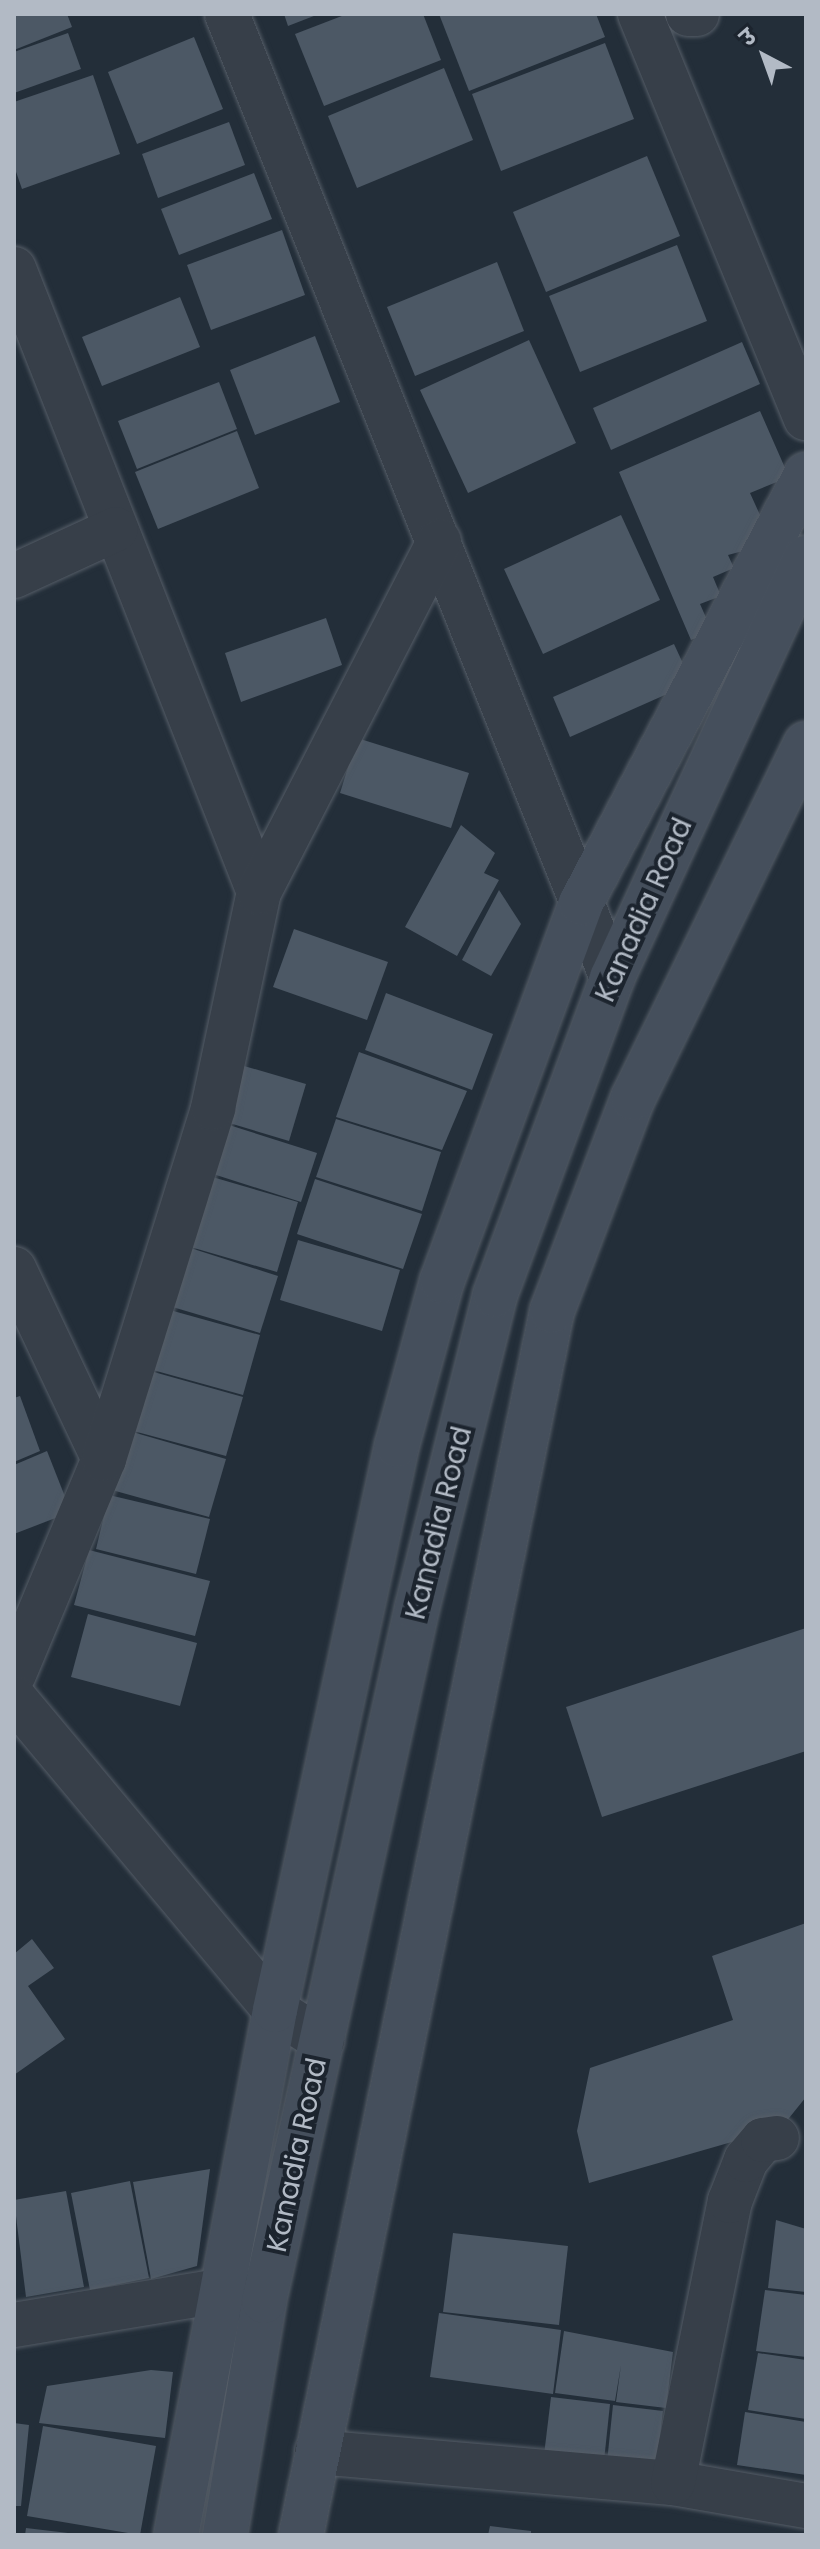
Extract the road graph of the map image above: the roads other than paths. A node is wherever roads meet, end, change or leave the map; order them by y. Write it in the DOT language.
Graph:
graph roads {
  1 [pos="227,14"];
  2 [pos="640,14"];
  3 [pos="688,14"];
  4 [pos="697,14"];
  5 [pos="14,269"];
  6 [pos="806,418"];
  7 [pos="806,474"];
  8 [pos="116,529"];
  9 [pos="439,542"];
  10 [pos="806,558"];
  11 [pos="14,576"];
  12 [pos="800,774"];
  13 [pos="259,892"];
  14 [pos="581,903"];
  15 [pos="612,978"];
  16 [pos="511,1102"];
  17 [pos="555,1119"];
  18 [pos="14,1269"];
  19 [pos="442,1281"];
  20 [pos="495,1295"];
  21 [pos="104,1459"];
  22 [pos="365,1597"];
  23 [pos="417,1608"];
  24 [pos="14,1674"];
  25 [pos="14,1698"];
  26 [pos="275,2010"];
  27 [pos="322,2040"];
  28 [pos="777,2138"];
  29 [pos="219,2291"];
  30 [pos="264,2301"];
  31 [pos="14,2325"];
  32 [pos="317,2452"];
  33 [pos="673,2483"];
  34 [pos="806,2506"];
  35 [pos="176,2535"];
  36 [pos="225,2535"];
  37 [pos="301,2535"];
  1 -- 9 [label="street"];
  2 -- 6 [label="street"];
  3 -- 4 [label="street"];
  5 -- 8 [label="street"];
  7 -- 14 [label="main road"];
  8 -- 11 [label="street"];
  8 -- 13 [label="street"];
  9 -- 13 [label="street"];
  9 -- 14 [label="street"];
  10 -- 15 [label="main road, Kanadia Road"];
  12 -- 32 [label="main road"];
  13 -- 21 [label="street"];
  14 -- 15 [label="street"];
  14 -- 16 [label="main road"];
  15 -- 17 [label="main road, Kanadia Road"];
  16 -- 17 [label="main road"];
  16 -- 19 [label="main road"];
  17 -- 20 [label="main road, Kanadia Road"];
  18 -- 21 [label="street"];
  19 -- 20 [label="main road"];
  19 -- 22 [label="main road"];
  20 -- 23 [label="main road, Kanadia Road"];
  21 -- 24 [label="street"];
  22 -- 23 [label="main road"];
  22 -- 26 [label="main road"];
  23 -- 27 [label="main road, Kanadia Road"];
  25 -- 26 [label="street"];
  26 -- 27 [label="street"];
  26 -- 29 [label="main road"];
  27 -- 30 [label="main road, Kanadia Road"];
  28 -- 33 [label="street"];
  29 -- 30 [label="street"];
  29 -- 31 [label="street"];
  29 -- 35 [label="main road"];
  30 -- 36 [label="main road, Kanadia Road"];
  32 -- 33 [label="street"];
  32 -- 37 [label="main road"];
  33 -- 34 [label="street"];
}
